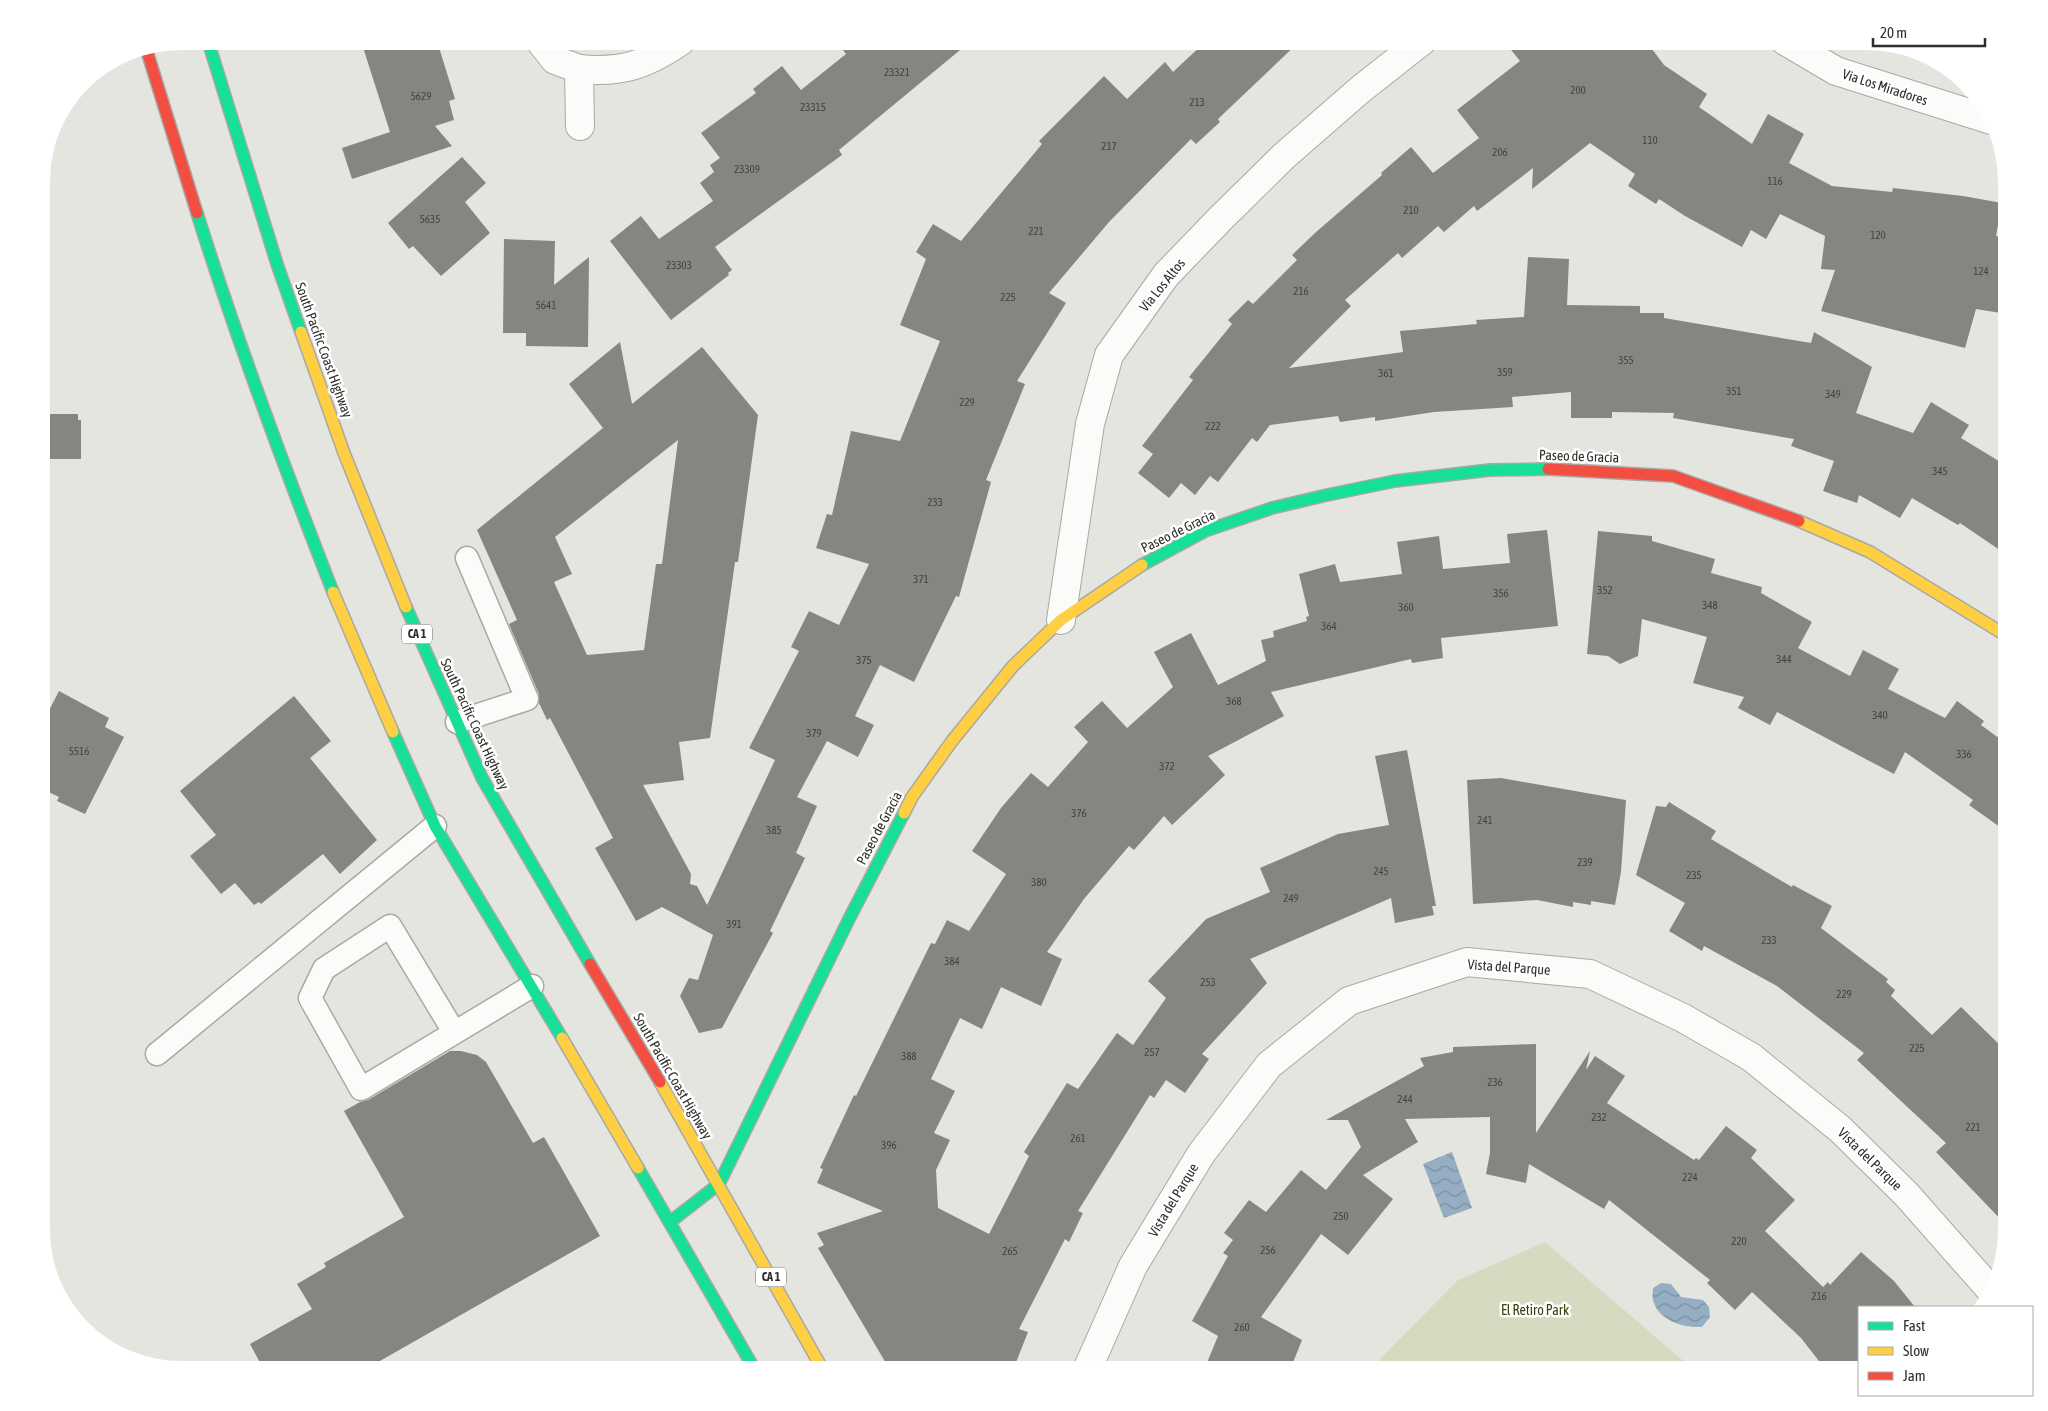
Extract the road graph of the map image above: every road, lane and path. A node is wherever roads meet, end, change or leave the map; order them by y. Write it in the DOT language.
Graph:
graph roads {
  1 [pos="211,50"];
  2 [pos="547,50"];
  3 [pos="668,50"];
  4 [pos="1411,50"];
  5 [pos="1800,50"];
  6 [pos="148,55"];
  7 [pos="579,69"];
  8 [pos="1981,117"];
  9 [pos="580,126"];
  10 [pos="467,558"];
  11 [pos="1061,620"];
  12 [pos="1998,630"];
  13 [pos="457,722"];
  14 [pos="435,826"];
  15 [pos="532,986"];
  16 [pos="454,1032"];
  17 [pos="157,1054"];
  18 [pos="719,1184"];
  19 [pos="670,1222"];
  20 [pos="1986,1284"];
  21 [pos="750,1361"];
  22 [pos="818,1361"];
  23 [pos="1091,1361"];
  1 -- 13 [label="main road, South Pacific Coast Highway / CA 1"];
  2 -- 7 [label="street"];
  3 -- 7 [label="street"];
  4 -- 11 [label="street, Via Los Altos"];
  5 -- 8 [label="street, Via Los Miradores"];
  6 -- 14 [label="main road"];
  7 -- 9 [label="street"];
  10 -- 13 [label="lane"];
  11 -- 12 [label="main road, Paseo de Gracia"];
  11 -- 18 [label="main road, Paseo de Gracia"];
  13 -- 18 [label="main road, South Pacific Coast Highway / CA 1"];
  14 -- 15 [label="main road"];
  14 -- 17 [label="lane"];
  15 -- 16 [label="lane"];
  15 -- 19 [label="main road"];
  16 -- 16 [label="lane"];
  18 -- 19 [label="main road, Paseo de Gracia"];
  18 -- 22 [label="main road, South Pacific Coast Highway / CA 1"];
  19 -- 21 [label="main road"];
  20 -- 23 [label="street, Vista del Parque"];
}
